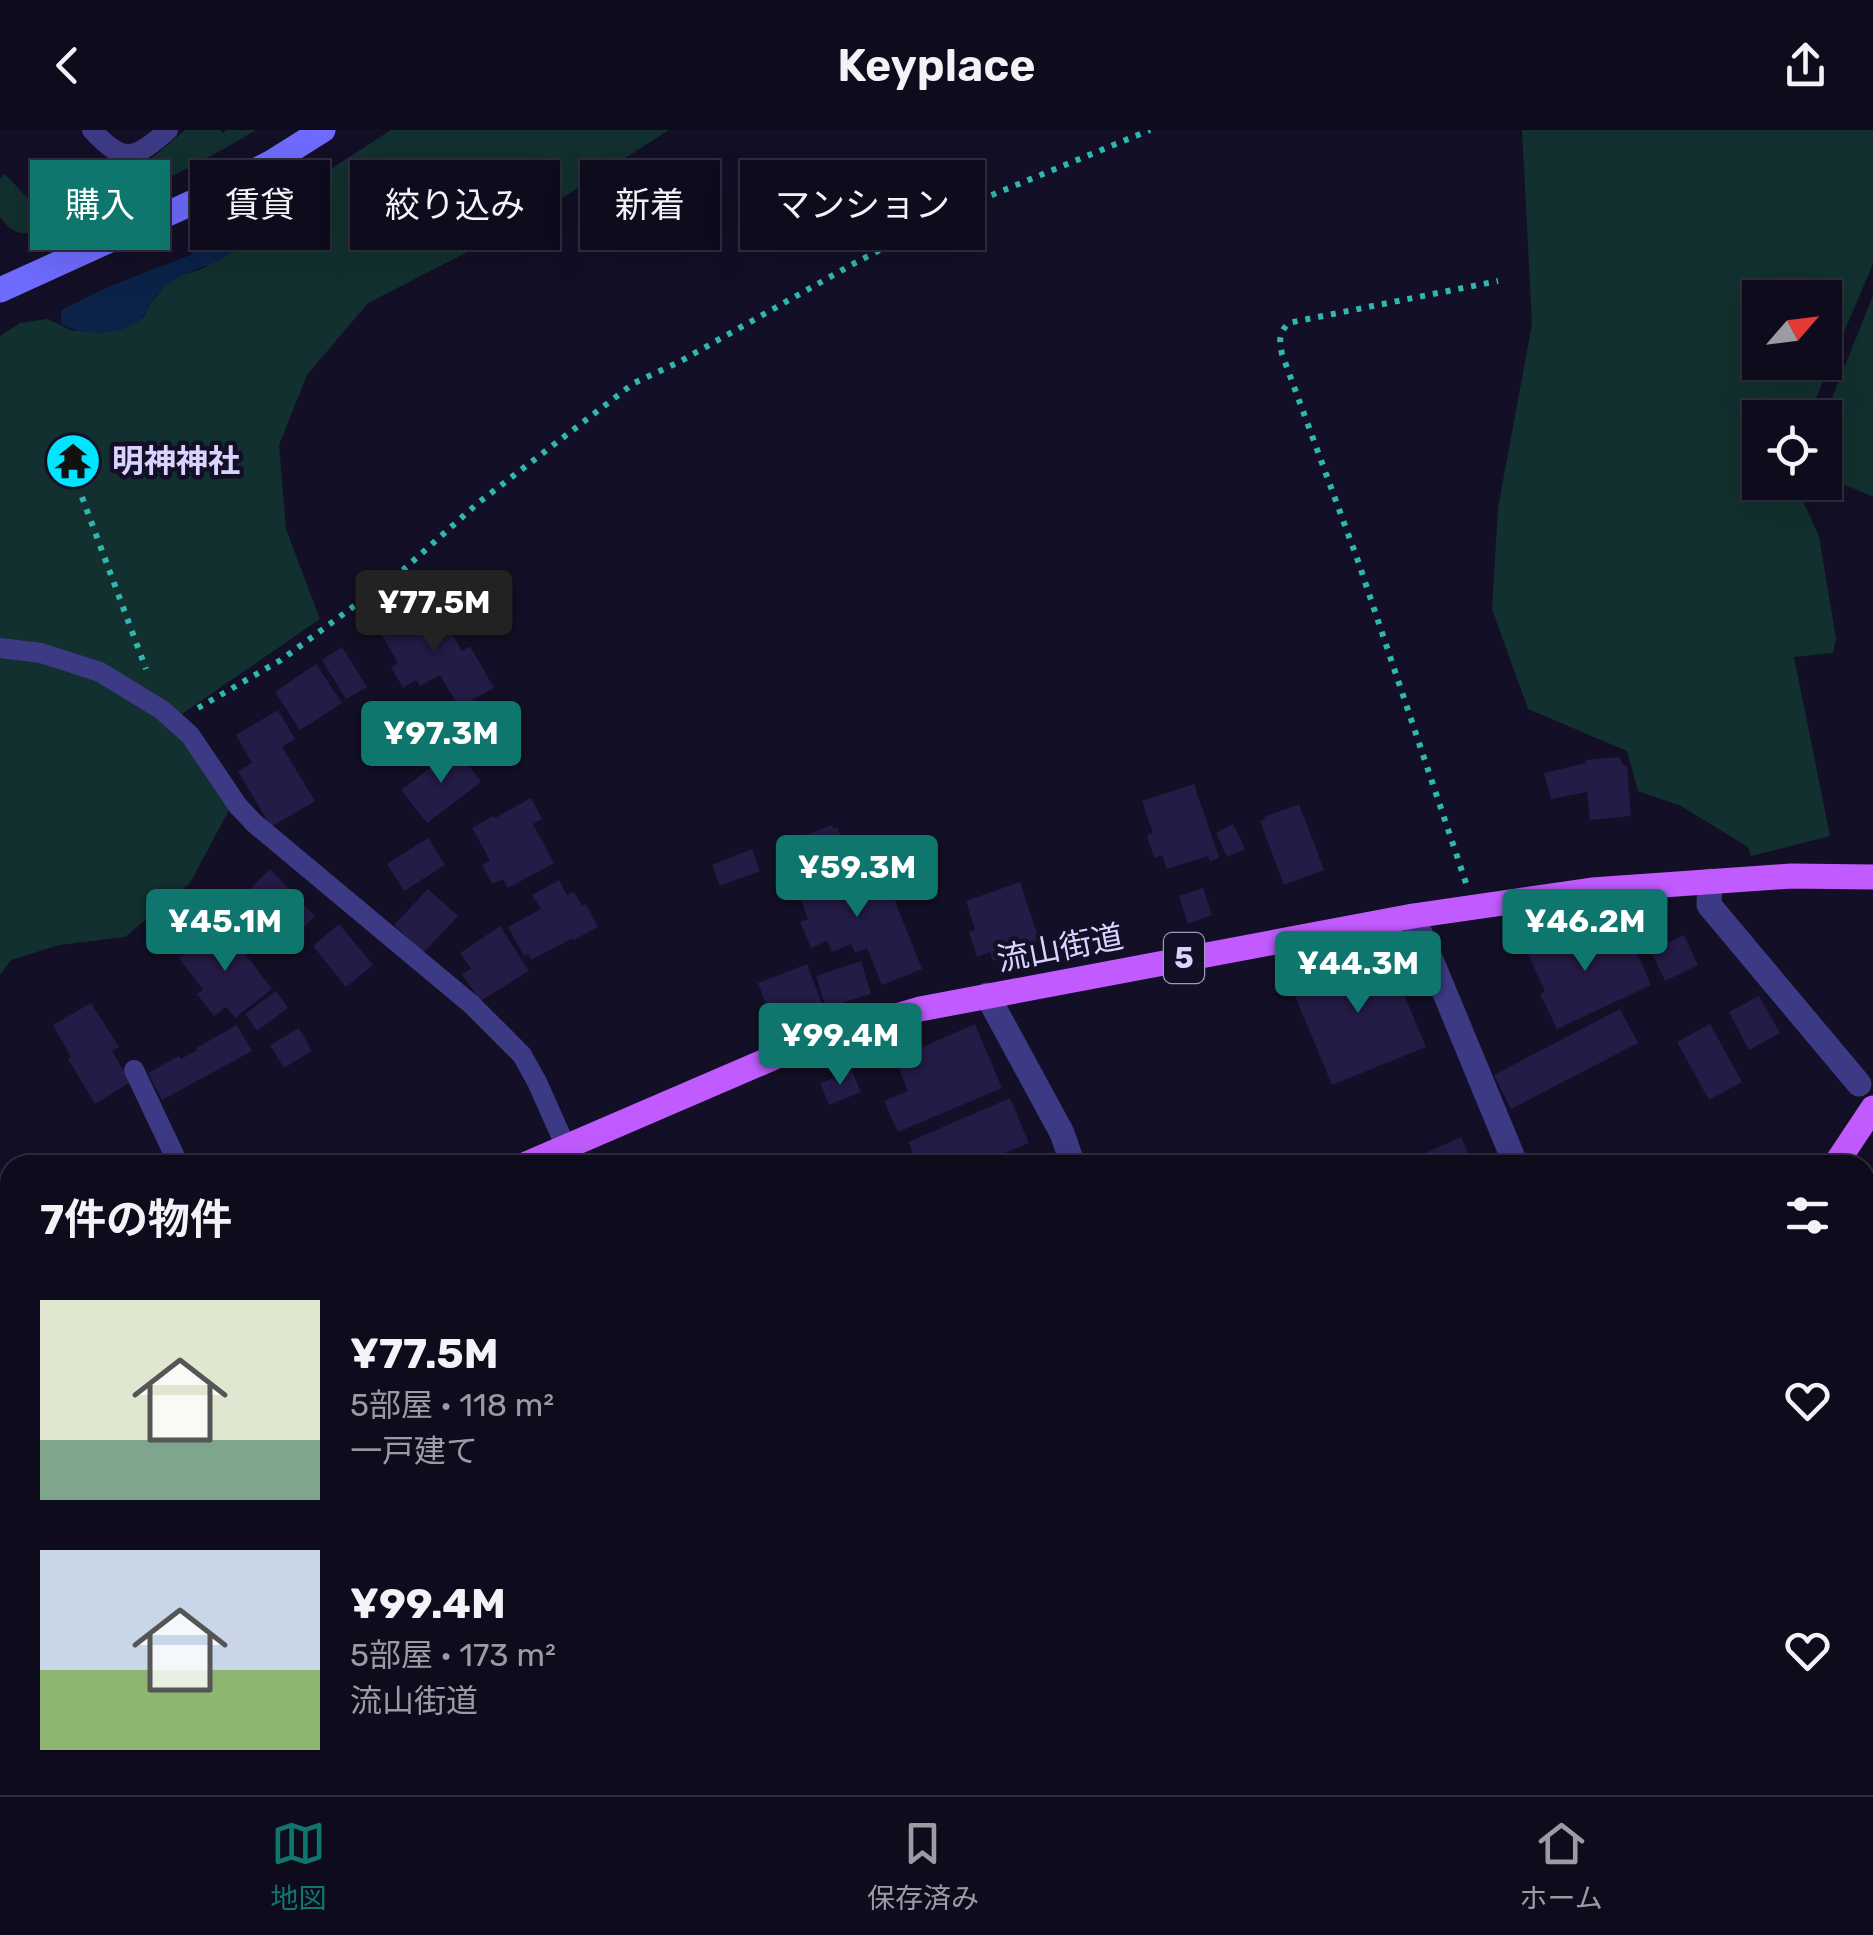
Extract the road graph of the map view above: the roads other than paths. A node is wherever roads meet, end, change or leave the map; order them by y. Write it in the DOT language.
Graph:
graph roads {
  1 [pos="92,130"];
  2 [pos="168,130"];
  3 [pos="324,130"];
  4 [pos="3,284"];
  5 [pos="0,648"];
  6 [pos="1873,878"];
  7 [pos="1710,882"];
  8 [pos="1413,916"];
  9 [pos="987,995"];
  10 [pos="134,1070"];
  11 [pos="1860,1084"];
  12 [pos="1873,1108"];
  13 [pos="566,1147"];
  14 [pos="174,1155"];
  15 [pos="547,1155"];
  16 [pos="1069,1155"];
  17 [pos="1512,1155"];
  18 [pos="1841,1155"];
  1 -- 2 [label="lane"];
  3 -- 4 [label="street"];
  5 -- 13 [label="lane"];
  6 -- 7 [label="main road, 流山街道 / 5"];
  7 -- 8 [label="main road, 流山街道 / 5"];
  7 -- 11 [label="street"];
  8 -- 9 [label="main road, 流山街道 / 5"];
  8 -- 17 [label="street"];
  9 -- 13 [label="main road, 流山街道 / 5"];
  9 -- 16 [label="street"];
  10 -- 14 [label="lane"];
  12 -- 18 [label="main road"];
  13 -- 15 [label="main road, 流山街道 / 5"];
}
